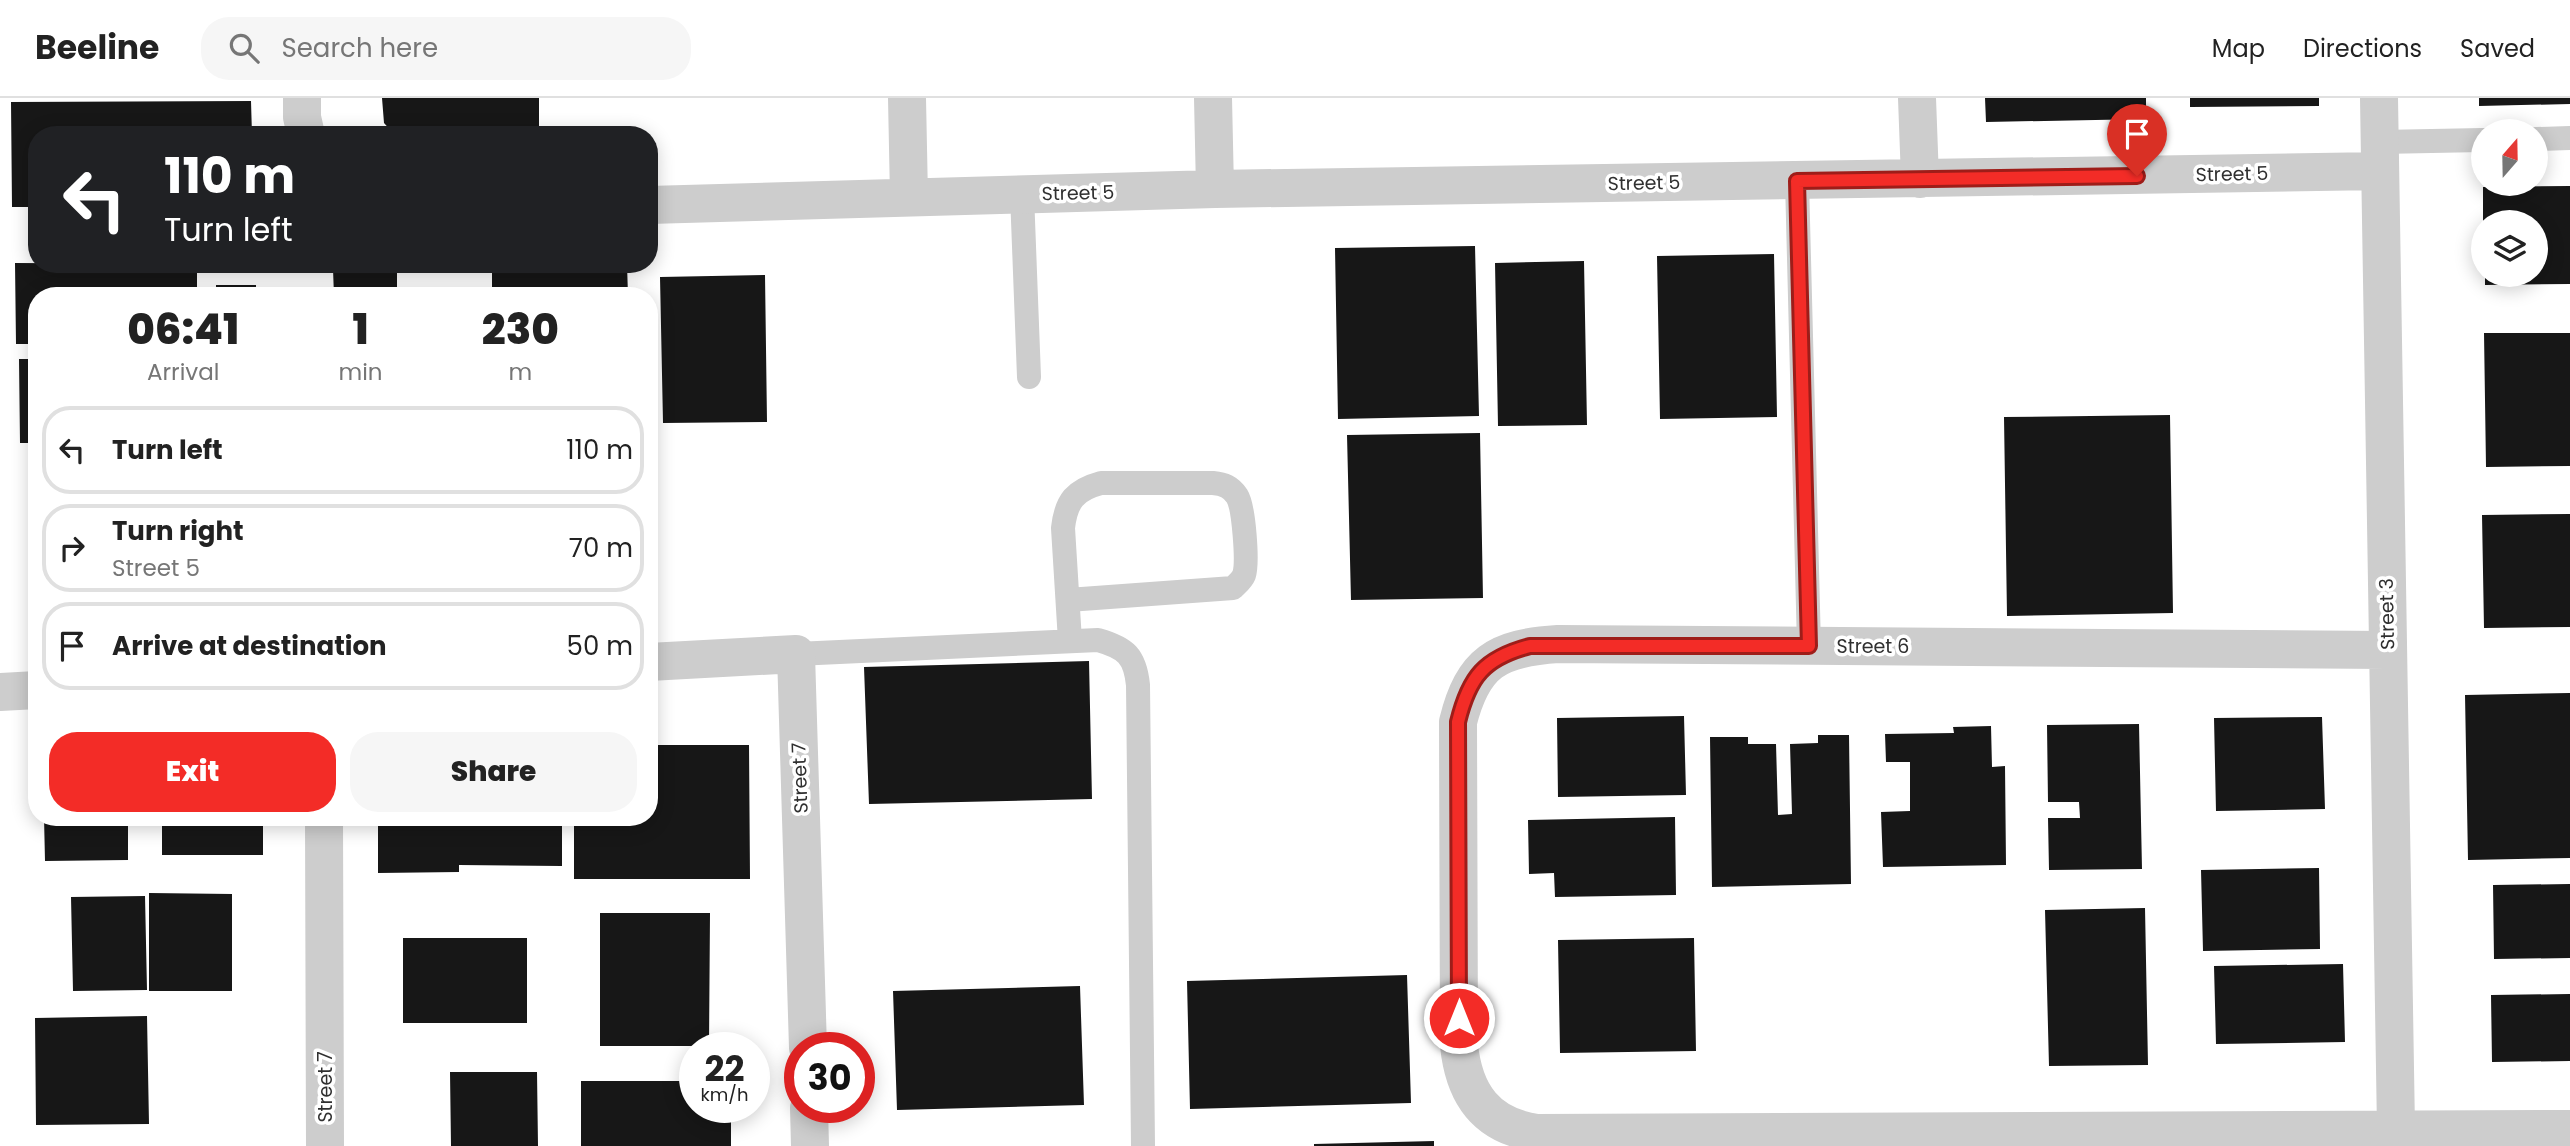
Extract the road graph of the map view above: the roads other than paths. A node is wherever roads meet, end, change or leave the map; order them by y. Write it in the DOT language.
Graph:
graph roads {
  1 [pos="302,98"];
  2 [pos="907,98"];
  3 [pos="1213,98"];
  4 [pos="1917,98"];
  5 [pos="2379,98"];
  6 [pos="304,126"];
  7 [pos="2570,138"];
  8 [pos="2548,139"];
  9 [pos="2471,142"];
  10 [pos="2380,156"];
  11 [pos="1920,179"];
  12 [pos="1797,181"];
  13 [pos="1215,190"];
  14 [pos="1022,194"];
  15 [pos="909,197"];
  16 [pos="658,205"];
  17 [pos="1029,377"];
  18 [pos="1068,600"];
  19 [pos="1070,641"];
  20 [pos="1809,646"];
  21 [pos="2387,650"];
  22 [pos="796,654"];
  23 [pos="658,662"];
  24 [pos="28,690"];
  25 [pos="0,692"];
  26 [pos="324,826"];
  27 [pos="808,1032"];
  28 [pos="809,1123"];
  29 [pos="2396,1129"];
  30 [pos="2570,1129"];
  31 [pos="1576,1140"];
  32 [pos="325,1146"];
  33 [pos="810,1146"];
  34 [pos="1143,1146"];
  1 -- 6 [label="street"];
  2 -- 15 [label="street"];
  3 -- 13 [label="street"];
  4 -- 11 [label="street"];
  5 -- 10 [label="street, Street 3"];
  7 -- 8 [label="lane"];
  9 -- 10 [label="lane"];
  10 -- 11 [label="street, Street 5"];
  10 -- 21 [label="street, Street 3"];
  11 -- 12 [label="street, Street 5"];
  12 -- 13 [label="street, Street 5"];
  12 -- 20 [label="lane"];
  13 -- 14 [label="street, Street 5"];
  14 -- 15 [label="street, Street 5"];
  14 -- 17 [label="lane"];
  15 -- 16 [label="street, Street 5"];
  18 -- 18 [label="lane"];
  18 -- 19 [label="lane"];
  19 -- 22 [label="lane"];
  19 -- 34 [label="lane"];
  20 -- 21 [label="street, Street 6"];
  20 -- 31 [label="street, Street 6"];
  21 -- 29 [label="street, Street 3"];
  22 -- 23 [label="street"];
  22 -- 27 [label="street, Street 7"];
  24 -- 25 [label="street"];
  26 -- 32 [label="street, Street 7"];
  28 -- 33 [label="street"];
  29 -- 30 [label="street, Street 6"];
  29 -- 31 [label="street, Street 6"];
}
